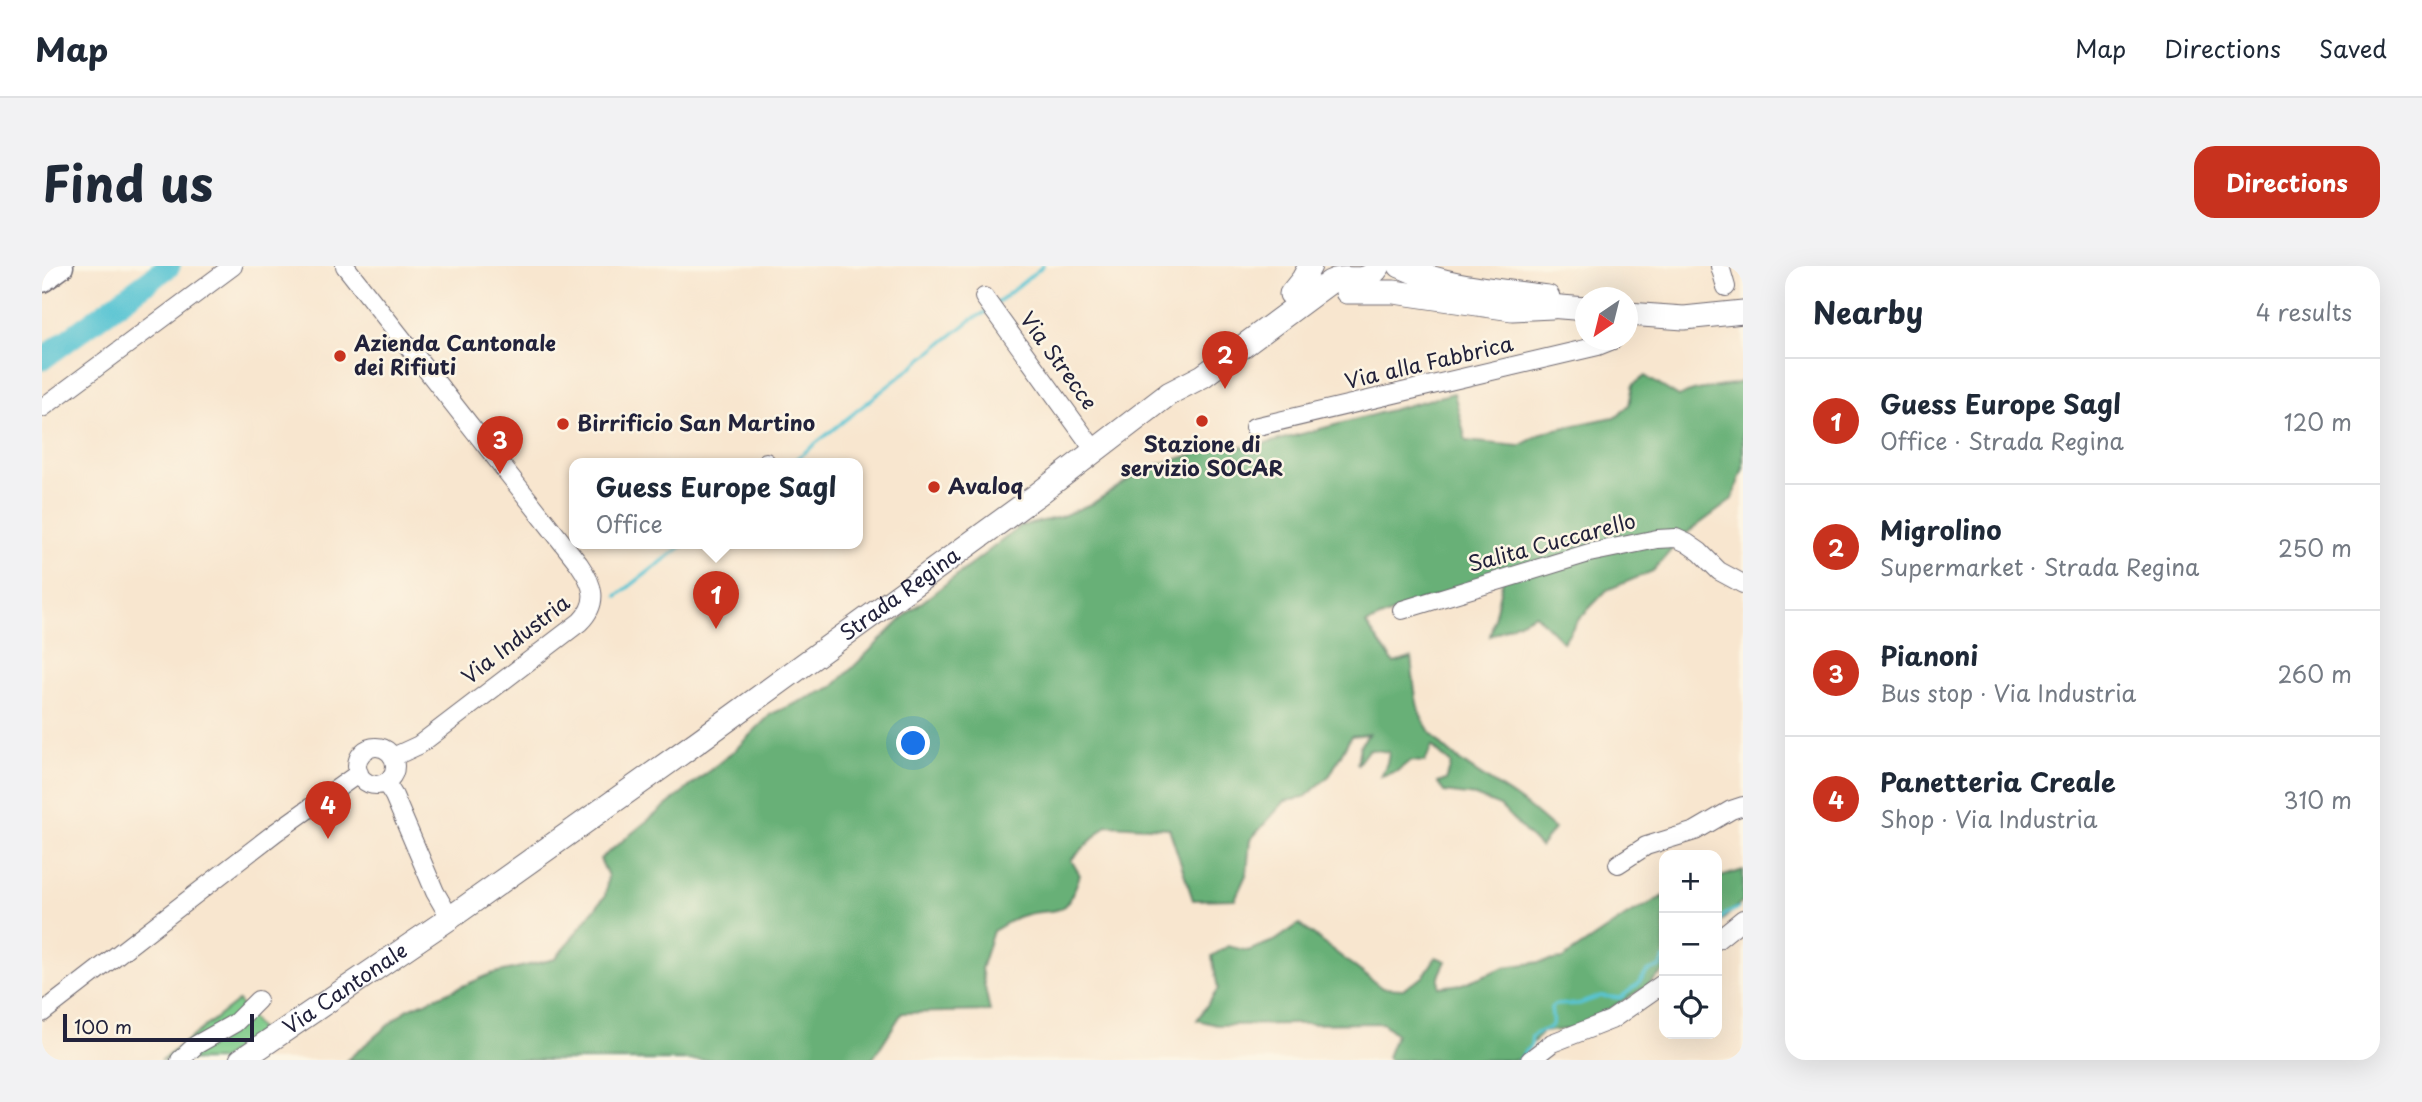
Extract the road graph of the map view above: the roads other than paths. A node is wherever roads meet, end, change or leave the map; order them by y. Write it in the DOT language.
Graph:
graph roads {
  1 [pos="60,266"];
  2 [pos="233,266"];
  3 [pos="345,266"];
  4 [pos="1310,266"];
  5 [pos="1326,266"];
  6 [pos="1379,266"];
  7 [pos="1400,266"];
  8 [pos="1720,266"];
  9 [pos="1420,271"];
  10 [pos="1349,275"];
  11 [pos="42,279"];
  12 [pos="1726,286"];
  13 [pos="1291,294"];
  14 [pos="984,297"];
  15 [pos="1575,305"];
  16 [pos="1552,307"];
  17 [pos="1575,308"];
  18 [pos="1743,312"];
  19 [pos="1638,318"];
  20 [pos="1245,345"];
  21 [pos="1581,350"];
  22 [pos="1170,394"];
  23 [pos="42,408"];
  24 [pos="1254,427"];
  25 [pos="1095,451"];
  26 [pos="1743,584"];
  27 [pos="1402,610"];
  28 [pos="393,757"];
  29 [pos="359,773"];
  30 [pos="386,783"];
  31 [pos="1743,806"];
  32 [pos="1618,864"];
  33 [pos="450,918"];
  34 [pos="1743,919"];
  35 [pos="1722,936"];
  36 [pos="1659,986"];
  37 [pos="258,1000"];
  38 [pos="42,1013"];
  39 [pos="180,1060"];
  40 [pos="242,1060"];
  41 [pos="1530,1060"];
  1 -- 11 [label="highway"];
  2 -- 23 [label="street"];
  3 -- 28 [label="street, Via Industria"];
  4 -- 13 [label="main road"];
  5 -- 13 [label="main road"];
  6 -- 10 [label="main road"];
  7 -- 9 [label="main road, Strada Regina"];
  8 -- 12 [label="street"];
  9 -- 15 [label="main road, Strada Regina"];
  10 -- 16 [label="main road, Strada Regina"];
  10 -- 20 [label="main road, Strada Regina"];
  13 -- 22 [label="main road"];
  14 -- 25 [label="street, Via Strecce"];
  16 -- 17 [label="main road, Strada Regina"];
  16 -- 20 [label="main road"];
  18 -- 19 [label="main road"];
  20 -- 22 [label="main road, Strada Regina"];
  21 -- 24 [label="street, Via alla Fabbrica"];
  22 -- 25 [label="main road, Strada Regina"];
  25 -- 33 [label="main road, Strada Regina"];
  26 -- 27 [label="street, Salita Cuccarello"];
  28 -- 29 [label="street"];
  28 -- 30 [label="street"];
  29 -- 30 [label="street"];
  29 -- 38 [label="street"];
  30 -- 33 [label="street"];
  31 -- 32 [label="street"];
  33 -- 40 [label="main road, Via Cantonale"];
  34 -- 35 [label="street"];
  36 -- 41 [label="street"];
  37 -- 39 [label="street"];
}
